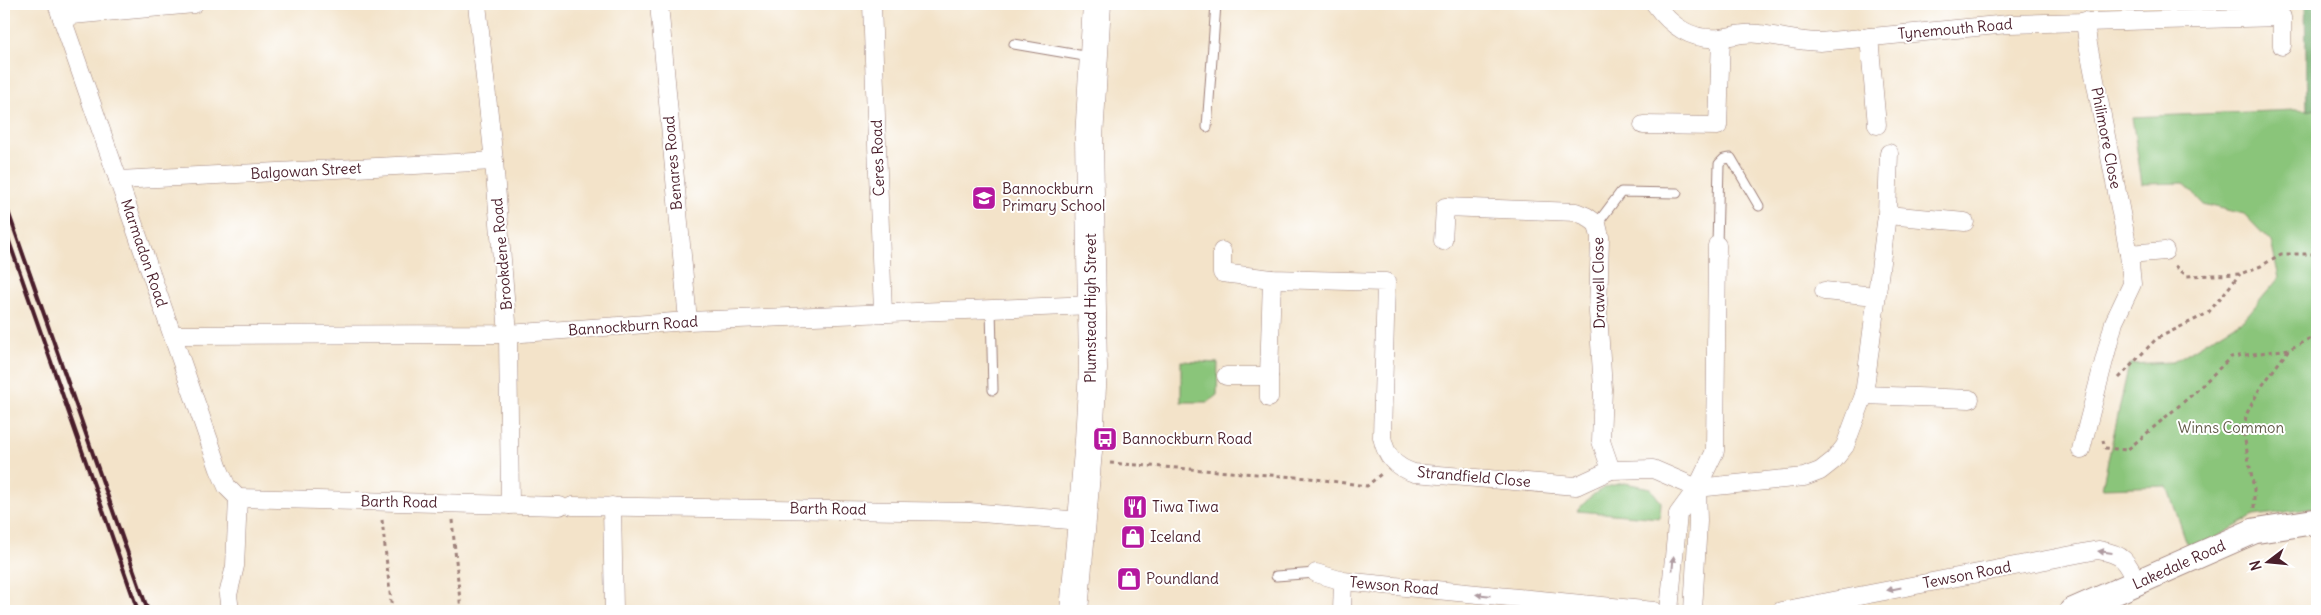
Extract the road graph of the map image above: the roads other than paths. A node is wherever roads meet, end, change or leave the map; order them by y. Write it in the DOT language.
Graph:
graph roads {
  1 [pos="194,4"];
  2 [pos="477,4"];
  3 [pos="659,4"];
  4 [pos="872,4"];
  5 [pos="1097,4"];
  6 [pos="1216,4"];
  7 [pos="1655,4"];
  8 [pos="59,10"];
  9 [pos="2172,11"];
  10 [pos="2086,21"];
  11 [pos="1869,37"];
  12 [pos="1721,38"];
  13 [pos="1014,44"];
  14 [pos="2282,46"];
  15 [pos="1093,58"];
  16 [pos="1643,125"];
  17 [pos="1877,125"];
  18 [pos="1206,127"];
  19 [pos="1889,153"];
  20 [pos="494,161"];
  21 [pos="118,180"];
  22 [pos="1677,193"];
  23 [pos="1759,206"];
  24 [pos="1887,215"];
  25 [pos="1965,222"];
  26 [pos="1597,224"];
  27 [pos="1443,241"];
  28 [pos="1717,245"];
  29 [pos="1222,251"];
  30 [pos="2166,251"];
  31 [pos="2129,254"];
  32 [pos="1272,279"];
  33 [pos="1824,291"];
  34 [pos="1876,296"];
  35 [pos="1092,305"];
  36 [pos="992,309"];
  37 [pos="882,313"];
  38 [pos="688,321"];
  39 [pos="508,334"];
  40 [pos="173,335"];
  41 [pos="1226,376"];
  42 [pos="1269,376"];
  43 [pos="993,390"];
  44 [pos="1864,394"];
  45 [pos="1269,398"];
  46 [pos="1970,399"];
  47 [pos="2081,450"];
  48 [pos="1611,470"];
  49 [pos="1697,488"];
  50 [pos="238,498"];
  51 [pos="510,505"];
  52 [pos="612,506"];
  53 [pos="1082,521"];
  54 [pos="2317,521"];
  55 [pos="1316,573"];
  56 [pos="1276,576"];
  57 [pos="1343,581"];
  58 [pos="2137,583"];
  59 [pos="230,611"];
  60 [pos="614,611"];
  61 [pos="1074,611"];
  62 [pos="1342,611"];
  63 [pos="1654,611"];
  64 [pos="1669,611"];
  65 [pos="1693,611"];
  66 [pos="1781,611"];
  67 [pos="2072,611"];
  1 -- 8 [label="street"];
  2 -- 20 [label="street, Brookdene Road"];
  3 -- 38 [label="street, Benares Road"];
  4 -- 37 [label="street, Ceres Road"];
  5 -- 15 [label="main road, Plumstead High Street"];
  6 -- 18 [label="lane"];
  7 -- 12 [label="street, Tynemouth Road"];
  8 -- 21 [label="street, Marmadon Road"];
  9 -- 10 [label="street, Tynemouth Road"];
  9 -- 14 [label="street, Tynemouth Road"];
  10 -- 11 [label="street, Tynemouth Road"];
  10 -- 31 [label="street, Philimore Close"];
  11 -- 12 [label="street, Tynemouth Road"];
  11 -- 17 [label="street"];
  12 -- 16 [label="street"];
  13 -- 15 [label="lane"];
  15 -- 35 [label="main road, Plumstead High Street"];
  19 -- 24 [label="street"];
  20 -- 21 [label="street, Balgowan Street"];
  20 -- 39 [label="street, Brookdene Road"];
  21 -- 40 [label="street, Marmadon Road"];
  22 -- 26 [label="lane"];
  23 -- 28 [label="lane"];
  24 -- 25 [label="street"];
  24 -- 34 [label="street"];
  26 -- 27 [label="street, Drawell Close"];
  26 -- 48 [label="street, Drawell Close"];
  28 -- 49 [label="street"];
  29 -- 32 [label="street"];
  30 -- 31 [label="street"];
  31 -- 47 [label="street, Philimore Close"];
  32 -- 42 [label="street"];
  32 -- 48 [label="street, Strandfield Close"];
  33 -- 34 [label="street"];
  34 -- 44 [label="street"];
  35 -- 36 [label="street, Bannockburn Road"];
  35 -- 53 [label="main road, Plumstead High Street"];
  36 -- 37 [label="street, Bannockburn Road"];
  36 -- 43 [label="lane"];
  37 -- 38 [label="street, Bannockburn Road"];
  38 -- 39 [label="street, Bannockburn Road"];
  39 -- 40 [label="street, Bannockburn Road"];
  39 -- 51 [label="street, Brookdene Road"];
  40 -- 50 [label="street, Marmadon Road"];
  41 -- 42 [label="street"];
  42 -- 45 [label="street"];
  44 -- 46 [label="street"];
  44 -- 49 [label="street"];
  48 -- 49 [label="street, Strandfield Close"];
  64 -- 49 [label="street, one-way"];
  49 -- 65 [label="street"];
  50 -- 51 [label="street, Barth Road"];
  50 -- 59 [label="street"];
  51 -- 52 [label="street, Barth Road"];
  52 -- 53 [label="street, Barth Road"];
  52 -- 60 [label="street"];
  53 -- 61 [label="main road, Plumstead High Street"];
  54 -- 58 [label="street, Lakedale Road"];
  55 -- 56 [label="lane"];
  55 -- 57 [label="street"];
  57 -- 62 [label="street, Tewson Road"];
  63 -- 57 [label="street, Tewson Road, one-way"];
  58 -- 66 [label="street, Tewson Road, one-way"];
  58 -- 67 [label="street, Lakedale Road"];
}
